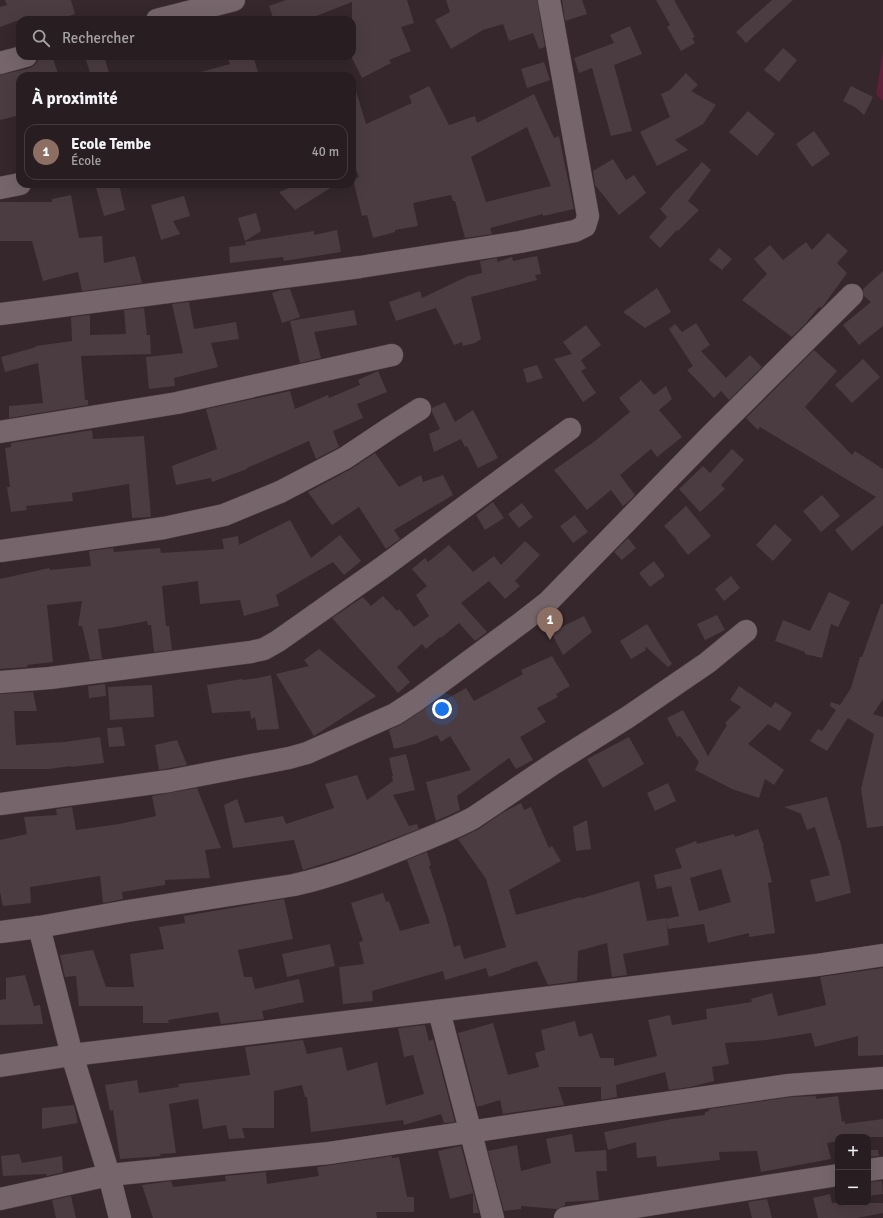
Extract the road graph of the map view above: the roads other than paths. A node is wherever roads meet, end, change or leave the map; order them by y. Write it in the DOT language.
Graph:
graph roads {
  1 [pos="234,0"];
  2 [pos="549,0"];
  3 [pos="172,16"];
  4 [pos="16,59"];
  5 [pos="0,63"];
  6 [pos="16,185"];
  7 [pos="0,188"];
  8 [pos="852,296"];
  9 [pos="0,314"];
  10 [pos="392,356"];
  11 [pos="420,410"];
  12 [pos="570,429"];
  13 [pos="0,432"];
  14 [pos="0,551"];
  15 [pos="746,631"];
  16 [pos="0,682"];
  17 [pos="0,804"];
  18 [pos="39,927"];
  19 [pos="0,932"];
  20 [pos="883,955"];
  21 [pos="439,1011"];
  22 [pos="72,1055"];
  23 [pos="0,1066"];
  24 [pos="883,1078"];
  25 [pos="471,1131"];
  26 [pos="883,1168"];
  27 [pos="871,1170"];
  28 [pos="109,1175"];
  29 [pos="835,1175"];
  30 [pos="0,1199"];
  31 [pos="120,1218"];
  32 [pos="493,1218"];
  33 [pos="565,1218"];
  1 -- 3 [label="street"];
  2 -- 9 [label="street"];
  4 -- 5 [label="street"];
  6 -- 7 [label="street"];
  8 -- 17 [label="street"];
  10 -- 13 [label="street"];
  11 -- 14 [label="street"];
  12 -- 16 [label="street"];
  15 -- 18 [label="street"];
  18 -- 19 [label="street"];
  18 -- 22 [label="street"];
  20 -- 21 [label="street"];
  21 -- 22 [label="street"];
  21 -- 25 [label="street"];
  22 -- 23 [label="street"];
  22 -- 28 [label="street"];
  24 -- 25 [label="street"];
  25 -- 28 [label="street"];
  25 -- 32 [label="street"];
  26 -- 27 [label="street"];
  28 -- 30 [label="street"];
  28 -- 31 [label="street"];
  29 -- 33 [label="street"];
}
